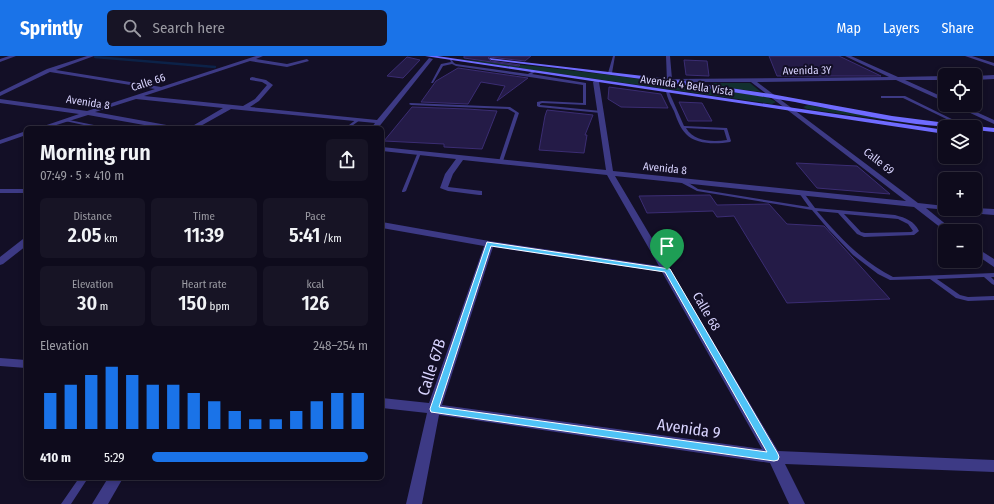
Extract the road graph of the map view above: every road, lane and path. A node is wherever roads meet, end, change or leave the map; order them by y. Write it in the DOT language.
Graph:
graph roads {
  1 [pos="14,56"];
  2 [pos="92,56"];
  3 [pos="261,56"];
  4 [pos="614,56"];
  5 [pos="668,56"];
  6 [pos="847,56"];
  7 [pos="967,56"];
  8 [pos="430,57"];
  9 [pos="438,57"];
  10 [pos="452,59"];
  11 [pos="250,60"];
  12 [pos="307,60"];
  13 [pos="0,61"];
  14 [pos="994,65"];
  15 [pos="49,70"];
  16 [pos="610,73"];
  17 [pos="531,74"];
  18 [pos="994,77"];
  19 [pos="938,78"];
  20 [pos="982,78"];
  21 [pos="252,79"];
  22 [pos="898,79"];
  23 [pos="752,80"];
  24 [pos="669,81"];
  25 [pos="432,82"];
  26 [pos="596,82"];
  27 [pos="161,88"];
  28 [pos="667,92"];
  29 [pos="0,94"];
  30 [pos="771,96"];
  31 [pos="136,97"];
  32 [pos="882,97"];
  33 [pos="938,97"];
  34 [pos="0,101"];
  35 [pos="411,104"];
  36 [pos="230,107"];
  37 [pos="244,108"];
  38 [pos="793,110"];
  39 [pos="600,112"];
  40 [pos="972,112"];
  41 [pos="88,113"];
  42 [pos="65,120"];
  43 [pos="358,120"];
  44 [pos="952,120"];
  45 [pos="379,122"];
  46 [pos="994,122"];
  47 [pos="152,124"];
  48 [pos="938,124"];
  49 [pos="47,126"];
  50 [pos="94,126"];
  51 [pos="142,126"];
  52 [pos="162,126"];
  53 [pos="196,126"];
  54 [pos="350,126"];
  55 [pos="376,126"];
  56 [pos="683,127"];
  57 [pos="982,129"];
  58 [pos="994,130"];
  59 [pos="938,131"];
  60 [pos="24,134"];
  61 [pos="982,135"];
  62 [pos="994,136"];
  63 [pos="0,142"];
  64 [pos="384,149"];
  65 [pos="419,153"];
  66 [pos="461,157"];
  67 [pos="501,161"];
  68 [pos="610,173"];
  69 [pos="682,181"];
  70 [pos="0,191"];
  71 [pos="24,191"];
  72 [pos="404,191"];
  73 [pos="479,193"];
  74 [pos="801,193"];
  75 [pos="917,206"];
  76 [pos="938,208"];
  77 [pos="813,209"];
  78 [pos="839,211"];
  79 [pos="982,211"];
  80 [pos="994,212"];
  81 [pos="941,224"];
  82 [pos="384,225"];
  83 [pos="24,243"];
  84 [pos="489,244"];
  85 [pos="982,255"];
  86 [pos="0,262"];
  87 [pos="994,264"];
  88 [pos="667,270"];
  89 [pos="985,275"];
  90 [pos="994,275"];
  91 [pos="932,278"];
  92 [pos="994,283"];
  93 [pos="994,298"];
  94 [pos="0,362"];
  95 [pos="24,364"];
  96 [pos="384,403"];
  97 [pos="434,409"];
  98 [pos="774,457"];
  99 [pos="994,466"];
  100 [pos="83,480"];
  101 [pos="115,480"];
  102 [pos="66,504"];
  103 [pos="100,504"];
  104 [pos="414,504"];
  105 [pos="797,504"];
  1 -- 13 [label="street"];
  2 -- 15 [label="street"];
  3 -- 11 [label="street, Calle 66"];
  4 -- 16 [label="lane"];
  5 -- 24 [label="street"];
  6 -- 22 [label="street"];
  7 -- 14 [label="street"];
  8 -- 9 [label="street"];
  8 -- 45 [label="street"];
  9 -- 10 [label="street, Avenida 4 Bella Vista"];
  10 -- 16 [label="street, Avenida 4 Bella Vista"];
  10 -- 17 [label="street, Avenida 4 Bella Vista"];
  10 -- 25 [label="lane"];
  11 -- 12 [label="street"];
  11 -- 27 [label="street, Calle 66"];
  15 -- 27 [label="street"];
  15 -- 29 [label="street"];
  16 -- 24 [label="street, Avenida 4 Bella Vista"];
  17 -- 26 [label="street, Avenida 4 Bella Vista"];
  17 -- 39 [label="lane"];
  18 -- 20 [label="street"];
  19 -- 22 [label="street, Avenida 3Y"];
  21 -- 37 [label="street"];
  22 -- 23 [label="street, Avenida 3Y"];
  22 -- 33 [label="street"];
  23 -- 24 [label="street, Avenida 3Y"];
  23 -- 30 [label="street, Calle 69"];
  24 -- 30 [label="street, Avenida 4 Bella Vista"];
  26 -- 28 [label="street, Avenida 4 Bella Vista"];
  26 -- 39 [label="street, Calle 68"];
  27 -- 31 [label="street, Calle 66"];
  28 -- 38 [label="street, Avenida 4 Bella Vista"];
  28 -- 56 [label="lane"];
  30 -- 38 [label="street, Calle 69"];
  30 -- 48 [label="street, Avenida 4 Bella Vista"];
  31 -- 36 [label="street"];
  31 -- 41 [label="street, Calle 66"];
  32 -- 44 [label="lane"];
  34 -- 41 [label="street, Avenida 8"];
  35 -- 67 [label="lane"];
  36 -- 37 [label="street"];
  36 -- 53 [label="street"];
  37 -- 43 [label="street"];
  38 -- 59 [label="street, Avenida 4 Bella Vista"];
  38 -- 75 [label="street, Calle 69"];
  39 -- 68 [label="street, Calle 68"];
  40 -- 46 [label="street"];
  41 -- 42 [label="street, Calle 66"];
  41 -- 47 [label="street, Avenida 8"];
  42 -- 49 [label="street, Calle 66"];
  42 -- 50 [label="lane"];
  43 -- 45 [label="street"];
  43 -- 54 [label="lane"];
  45 -- 55 [label="street"];
  47 -- 51 [label="lane"];
  47 -- 52 [label="street, Avenida 8"];
  56 -- 56 [label="lane"];
  57 -- 58 [label="street"];
  60 -- 63 [label="street"];
  61 -- 62 [label="street"];
  64 -- 65 [label="street, Avenida 8"];
  65 -- 66 [label="street, Avenida 8"];
  65 -- 72 [label="lane"];
  66 -- 67 [label="street, Avenida 8"];
  66 -- 73 [label="street"];
  67 -- 68 [label="street, Avenida 8"];
  68 -- 69 [label="street, Avenida 8"];
  68 -- 88 [label="street, Calle 68"];
  69 -- 74 [label="street, Avenida 8"];
  69 -- 77 [label="lane"];
  70 -- 71 [label="street"];
  74 -- 75 [label="street, Avenida 8"];
  74 -- 77 [label="lane"];
  75 -- 76 [label="street, Avenida 8"];
  75 -- 81 [label="street, Calle 69"];
  77 -- 78 [label="lane"];
  77 -- 91 [label="lane"];
  78 -- 78 [label="lane"];
  79 -- 80 [label="street"];
  82 -- 84 [label="street"];
  83 -- 86 [label="street"];
  84 -- 88 [label="street"];
  84 -- 97 [label="street, Calle 67B"];
  85 -- 87 [label="street"];
  88 -- 98 [label="street, Calle 68"];
  89 -- 90 [label="lane"];
  89 -- 91 [label="lane"];
  89 -- 92 [label="lane"];
  91 -- 93 [label="lane"];
  94 -- 95 [label="street"];
  96 -- 97 [label="street, Avenida 9"];
  97 -- 98 [label="street, Avenida 9"];
  97 -- 104 [label="street, Calle 67B"];
  98 -- 99 [label="street, Avenida 9"];
  98 -- 105 [label="street, Calle 68"];
  100 -- 102 [label="lane"];
  101 -- 103 [label="street"];
}
